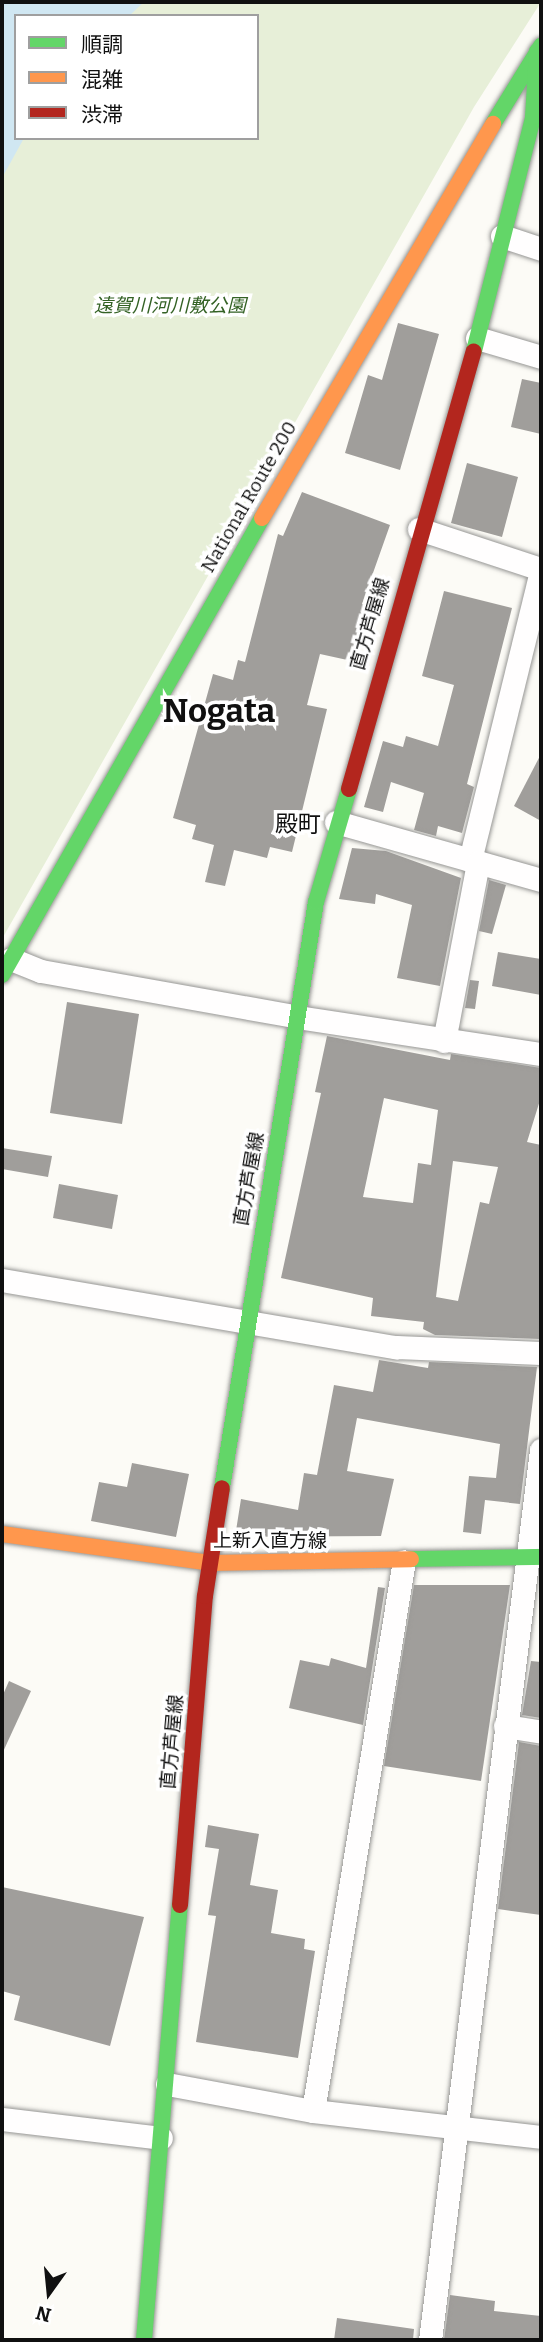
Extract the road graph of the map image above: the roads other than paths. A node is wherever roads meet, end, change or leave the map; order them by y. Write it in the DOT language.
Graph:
graph roads {
  1 [pos="539,49"];
  2 [pos="502,236"];
  3 [pos="541,249"];
  4 [pos="477,338"];
  5 [pos="541,358"];
  6 [pos="419,529"];
  7 [pos="541,570"];
  8 [pos="336,822"];
  9 [pos="474,861"];
  10 [pos="541,880"];
  11 [pos="6,967"];
  12 [pos="298,1017"];
  13 [pos="444,1041"];
  14 [pos="541,1054"];
  15 [pos="2,1280"];
  16 [pos="246,1319"];
  17 [pos="541,1353"];
  18 [pos="541,1450"];
  19 [pos="2,1534"];
  20 [pos="534,1557"];
  21 [pos="404,1561"];
  22 [pos="209,1563"];
  23 [pos="505,1726"];
  24 [pos="541,1732"];
  25 [pos="167,2084"];
  26 [pos="313,2111"];
  27 [pos="2,2119"];
  28 [pos="454,2127"];
  29 [pos="541,2137"];
  30 [pos="162,2138"];
  31 [pos="144,2340"];
  32 [pos="429,2340"];
  1 -- 2 [label="main road, 直方芦屋線"];
  1 -- 11 [label="main road, National Route 200"];
  2 -- 3 [label="street"];
  2 -- 4 [label="main road, 直方芦屋線"];
  4 -- 5 [label="street"];
  4 -- 6 [label="main road, 直方芦屋線"];
  6 -- 7 [label="street"];
  6 -- 8 [label="main road, 直方芦屋線"];
  7 -- 9 [label="street"];
  8 -- 9 [label="street"];
  8 -- 12 [label="main road, 直方芦屋線"];
  9 -- 10 [label="street"];
  9 -- 13 [label="street"];
  11 -- 12 [label="street"];
  12 -- 13 [label="street"];
  12 -- 16 [label="main road, 直方芦屋線"];
  13 -- 14 [label="street"];
  15 -- 16 [label="street"];
  16 -- 17 [label="street"];
  16 -- 22 [label="main road, 直方芦屋線"];
  18 -- 20 [label="street"];
  19 -- 22 [label="main road, 上新入直方線"];
  20 -- 21 [label="main road, 上新入直方線"];
  20 -- 23 [label="street"];
  21 -- 22 [label="main road, 上新入直方線"];
  21 -- 26 [label="street"];
  22 -- 25 [label="main road, 直方芦屋線"];
  23 -- 24 [label="street"];
  23 -- 28 [label="street"];
  25 -- 26 [label="street"];
  25 -- 30 [label="main road, 直方芦屋線"];
  26 -- 28 [label="street"];
  27 -- 30 [label="street"];
  28 -- 29 [label="street"];
  28 -- 32 [label="street"];
  30 -- 31 [label="main road, 直方芦屋線"];
}
